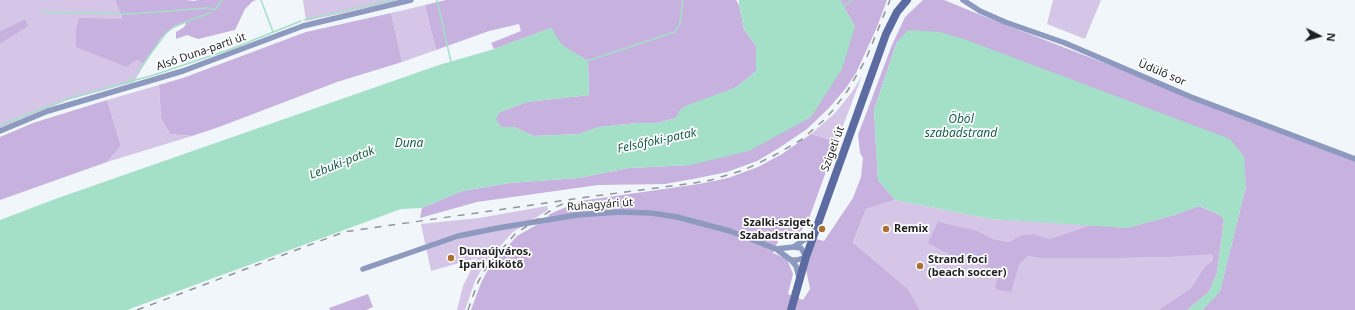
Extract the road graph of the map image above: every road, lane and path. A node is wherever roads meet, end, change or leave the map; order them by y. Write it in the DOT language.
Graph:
graph roads {
  1 [pos="411,0"];
  2 [pos="907,0"];
  3 [pos="963,0"];
  4 [pos="0,131"];
  5 [pos="1355,159"];
  6 [pos="814,234"];
  7 [pos="793,247"];
  8 [pos="776,249"];
  9 [pos="806,257"];
  10 [pos="791,260"];
  11 [pos="363,269"];
  12 [pos="799,277"];
  13 [pos="791,310"];
  1 -- 4 [label="street, Alsó Duna-parti út"];
  2 -- 6 [label="street, Szigeti út"];
  3 -- 5 [label="street, Üdülő sor"];
  6 -- 7 [label="street, Ruhagyári út"];
  6 -- 9 [label="street, Szigeti út"];
  7 -- 8 [label="street, Ruhagyári út"];
  7 -- 9 [label="street"];
  8 -- 10 [label="street, Ruhagyári út"];
  8 -- 11 [label="street, Ruhagyári út"];
  9 -- 10 [label="street"];
  9 -- 12 [label="street, Szigeti út"];
  10 -- 12 [label="street, Ruhagyári út"];
  12 -- 13 [label="street, Szigeti út"];
}
